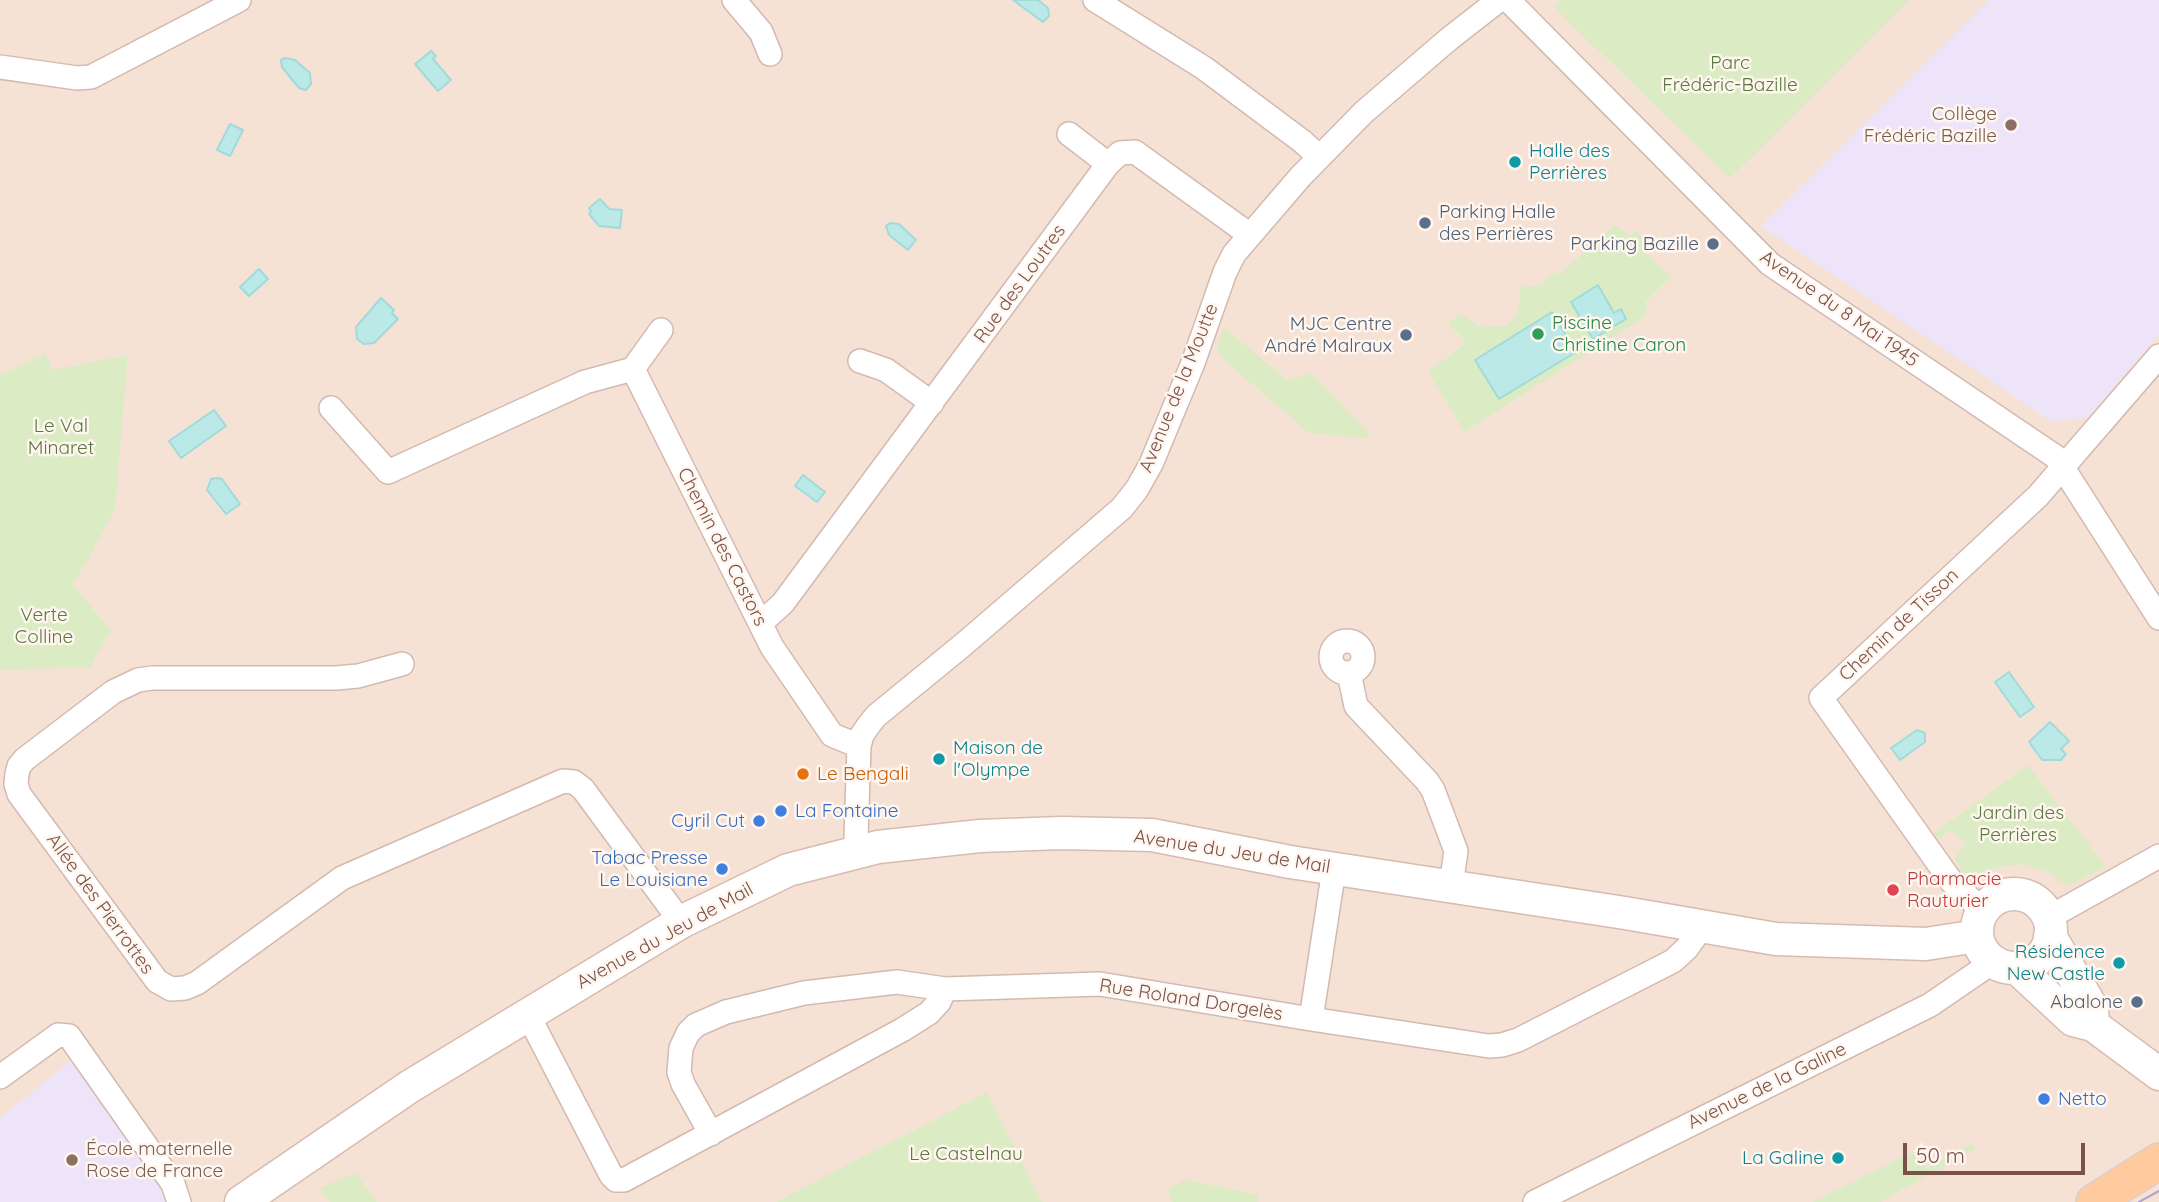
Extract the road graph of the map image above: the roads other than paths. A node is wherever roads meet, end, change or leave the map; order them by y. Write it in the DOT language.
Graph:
graph roads {
  1 [pos="239,0"];
  2 [pos="734,0"];
  3 [pos="1095,0"];
  4 [pos="1499,0"];
  5 [pos="1508,0"];
  6 [pos="769,54"];
  7 [pos="0,67"];
  8 [pos="1069,134"];
  9 [pos="1320,157"];
  10 [pos="1108,164"];
  11 [pos="1250,235"];
  12 [pos="661,330"];
  13 [pos="2159,356"];
  14 [pos="860,361"];
  15 [pos="633,369"];
  16 [pos="932,404"];
  17 [pos="331,408"];
  18 [pos="2063,466"];
  19 [pos="2159,618"];
  20 [pos="761,623"];
  21 [pos="402,664"];
  22 [pos="1349,673"];
  23 [pos="859,746"];
  24 [pos="859,851"];
  25 [pos="2159,856"];
  26 [pos="1334,869"];
  27 [pos="1451,885"];
  28 [pos="681,922"];
  29 [pos="1980,923"];
  30 [pos="1702,927"];
  31 [pos="2049,927"];
  32 [pos="2005,965"];
  33 [pos="944,989"];
  34 [pos="527,1013"];
  35 [pos="1311,1019"];
  36 [pos="2094,1025"];
  37 [pos="2159,1074"];
  38 [pos="0,1077"];
  39 [pos="710,1134"];
  40 [pos="2159,1161"];
  41 [pos="179,1202"];
  42 [pos="241,1202"];
  43 [pos="1535,1202"];
  44 [pos="2094,1202"];
  1 -- 7 [label="street"];
  2 -- 6 [label="street"];
  3 -- 9 [label="street"];
  4 -- 9 [label="street, Avenue de la Moutte"];
  5 -- 18 [label="street, Avenue du 8 Mai 1945"];
  8 -- 10 [label="street"];
  9 -- 11 [label="street, Avenue de la Moutte"];
  10 -- 11 [label="street"];
  10 -- 16 [label="street, Rue des Loutres"];
  11 -- 23 [label="street, Avenue de la Moutte"];
  12 -- 15 [label="street"];
  13 -- 18 [label="street, Chemin de Tisson"];
  14 -- 16 [label="street"];
  15 -- 17 [label="street"];
  15 -- 20 [label="street, Chemin des Castors"];
  16 -- 20 [label="street, Rue des Loutres"];
  18 -- 19 [label="street, Avenue du 8 Mai 1945"];
  18 -- 29 [label="street, Chemin de Tisson"];
  20 -- 23 [label="street, Chemin des Castors"];
  21 -- 28 [label="street, Allée des Pierrottes"];
  22 -- 27 [label="street"];
  23 -- 24 [label="street, Avenue de la Moutte"];
  24 -- 26 [label="street, Avenue du Jeu de Mail"];
  24 -- 28 [label="street, Avenue du Jeu de Mail"];
  25 -- 31 [label="street"];
  26 -- 27 [label="street, Avenue du Jeu de Mail"];
  26 -- 35 [label="street, Rue Roland Dorgelès"];
  27 -- 30 [label="street, Avenue du Jeu de Mail"];
  28 -- 34 [label="street, Avenue du Jeu de Mail"];
  29 -- 30 [label="street, Avenue du Jeu de Mail"];
  29 -- 31 [label="street, Avenue du Jeu de Mail"];
  29 -- 32 [label="street"];
  30 -- 35 [label="street, Rue Roland Dorgelès"];
  31 -- 32 [label="street"];
  31 -- 36 [label="street, Avenue du Jeu de Mail"];
  32 -- 36 [label="street"];
  32 -- 43 [label="street, Avenue de la Galine"];
  33 -- 35 [label="street, Rue Roland Dorgelès"];
  33 -- 39 [label="street"];
  33 -- 39 [label="street, Rue Roland Dorgelès"];
  34 -- 39 [label="street"];
  34 -- 42 [label="street, Avenue du Jeu de Mail"];
  36 -- 37 [label="street"];
  38 -- 41 [label="street"];
  40 -- 44 [label="main road"];
}
